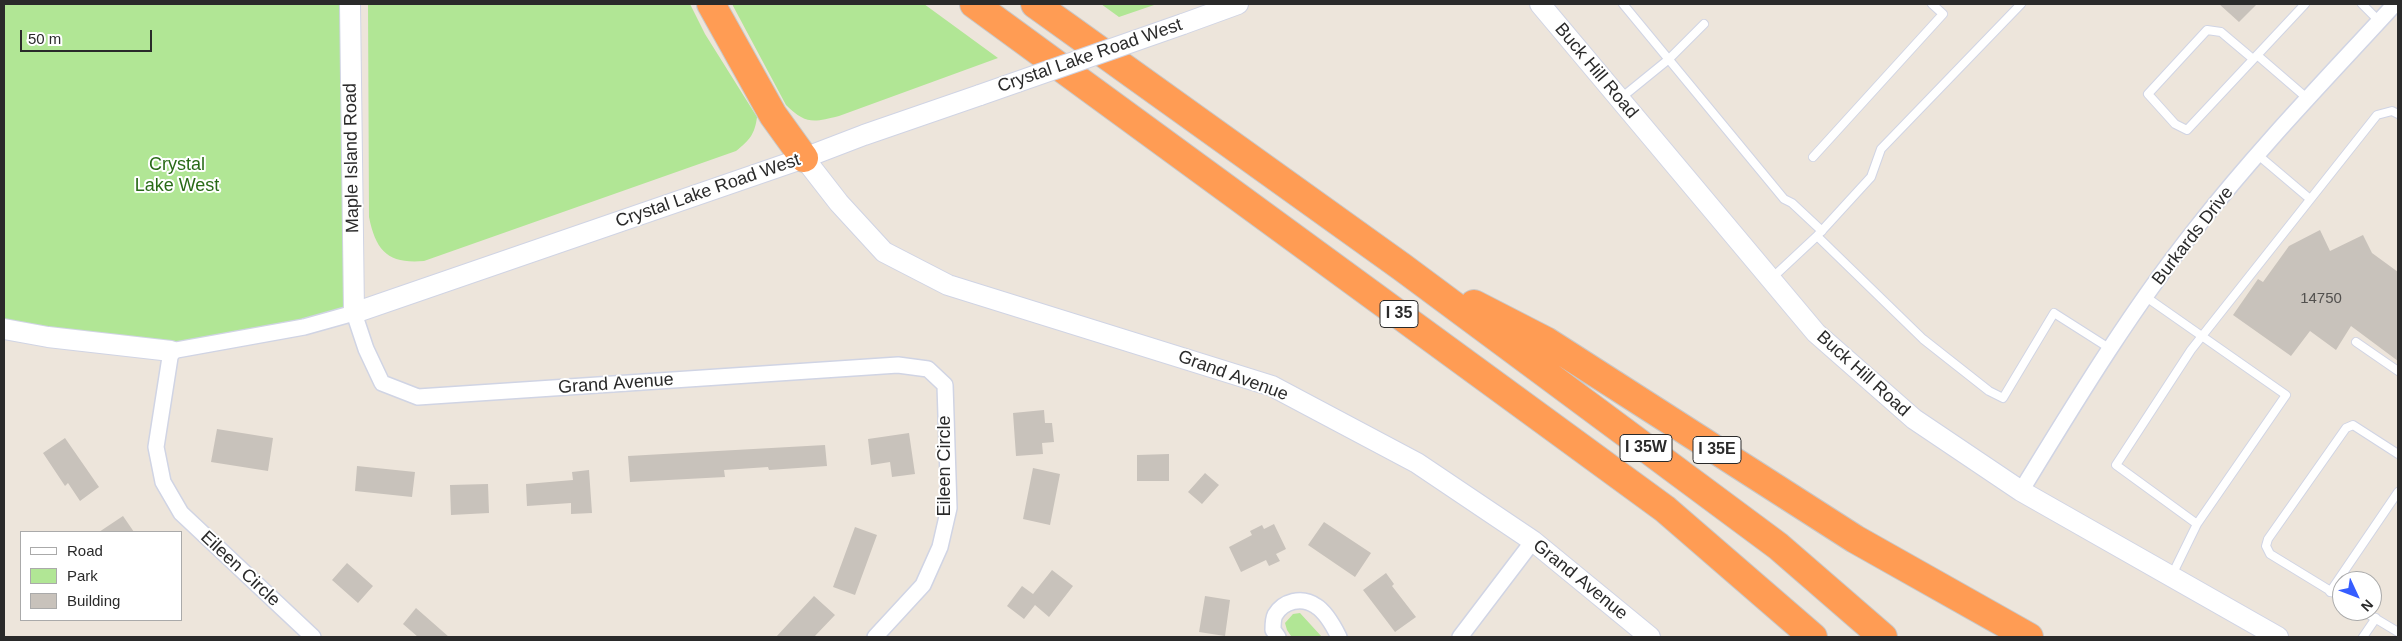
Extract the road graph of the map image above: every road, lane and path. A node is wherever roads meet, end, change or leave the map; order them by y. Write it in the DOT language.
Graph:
graph roads {
  1 [pos="350,4"];
  2 [pos="711,4"];
  3 [pos="974,4"];
  4 [pos="1035,4"];
  5 [pos="1238,4"];
  6 [pos="1540,4"];
  7 [pos="1623,4"];
  8 [pos="1932,4"];
  9 [pos="2021,4"];
  10 [pos="2305,4"];
  11 [pos="2362,4"];
  12 [pos="2395,4"];
  13 [pos="2379,21"];
  14 [pos="1704,24"];
  15 [pos="2255,57"];
  16 [pos="1669,59"];
  17 [pos="1620,99"];
  18 [pos="2308,99"];
  19 [pos="2398,114"];
  20 [pos="2258,155"];
  21 [pos="1813,157"];
  22 [pos="804,158"];
  23 [pos="2310,199"];
  24 [pos="1820,234"];
  25 [pos="1402,267"];
  26 [pos="1771,279"];
  27 [pos="2146,297"];
  28 [pos="354,313"];
  29 [pos="4,329"];
  30 [pos="2203,335"];
  31 [pos="2356,342"];
  32 [pos="2109,348"];
  33 [pos="171,351"];
  34 [pos="928,368"];
  35 [pos="2398,371"];
  36 [pos="2398,454"];
  37 [pos="2021,491"];
  38 [pos="2398,492"];
  39 [pos="2395,502"];
  40 [pos="2197,524"];
  41 [pos="1533,541"];
  42 [pos="2172,577"];
  43 [pos="2330,592"];
  44 [pos="2374,621"];
  45 [pos="2381,621"];
  46 [pos="2398,632"];
  47 [pos="313,637"];
  48 [pos="875,637"];
  49 [pos="1278,637"];
  50 [pos="1339,637"];
  51 [pos="1460,637"];
  52 [pos="1650,637"];
  53 [pos="1813,637"];
  54 [pos="1883,637"];
  55 [pos="2029,637"];
  56 [pos="2278,637"];
  57 [pos="2363,637"];
  1 -- 28 [label="street, Maple Island Road"];
  2 -- 22 [label="highway"];
  3 -- 53 [label="highway, I 35"];
  4 -- 25 [label="highway"];
  5 -- 22 [label="street, Crystal Lake Road West, bridge"];
  6 -- 17 [label="street, Buck Hill Road"];
  7 -- 16 [label="lane"];
  8 -- 21 [label="lane"];
  9 -- 24 [label="lane"];
  10 -- 15 [label="lane"];
  11 -- 13 [label="lane"];
  12 -- 13 [label="street, Burkards Drive"];
  13 -- 18 [label="street, Burkards Drive"];
  14 -- 16 [label="lane"];
  15 -- 15 [label="lane"];
  15 -- 18 [label="lane"];
  16 -- 17 [label="lane"];
  16 -- 24 [label="lane"];
  17 -- 26 [label="street, Buck Hill Road"];
  18 -- 20 [label="street, Burkards Drive"];
  19 -- 23 [label="lane"];
  20 -- 23 [label="lane"];
  20 -- 27 [label="street, Burkards Drive"];
  22 -- 28 [label="street, Crystal Lake Road West"];
  22 -- 41 [label="street, Grand Avenue"];
  23 -- 30 [label="lane"];
  24 -- 26 [label="lane"];
  24 -- 32 [label="lane"];
  25 -- 54 [label="highway, I 35W"];
  25 -- 55 [label="highway, I 35E"];
  26 -- 37 [label="street, Buck Hill Road"];
  27 -- 30 [label="lane"];
  27 -- 32 [label="street, Burkards Drive"];
  28 -- 33 [label="street, Crystal Lake Road West"];
  28 -- 34 [label="street, Grand Avenue"];
  29 -- 33 [label="street"];
  30 -- 40 [label="lane"];
  30 -- 40 [label="lane"];
  31 -- 35 [label="lane"];
  32 -- 37 [label="street, Burkards Drive"];
  33 -- 47 [label="street, Eileen Circle"];
  34 -- 48 [label="street, Eileen Circle"];
  36 -- 43 [label="lane"];
  37 -- 42 [label="street, Buck Hill Road"];
  38 -- 39 [label="lane"];
  39 -- 43 [label="lane"];
  40 -- 42 [label="lane"];
  41 -- 51 [label="street"];
  41 -- 52 [label="street, Grand Avenue"];
  42 -- 56 [label="street, Buck Hill Road"];
  44 -- 57 [label="lane"];
  45 -- 46 [label="lane"];
  49 -- 50 [label="street"];
}
